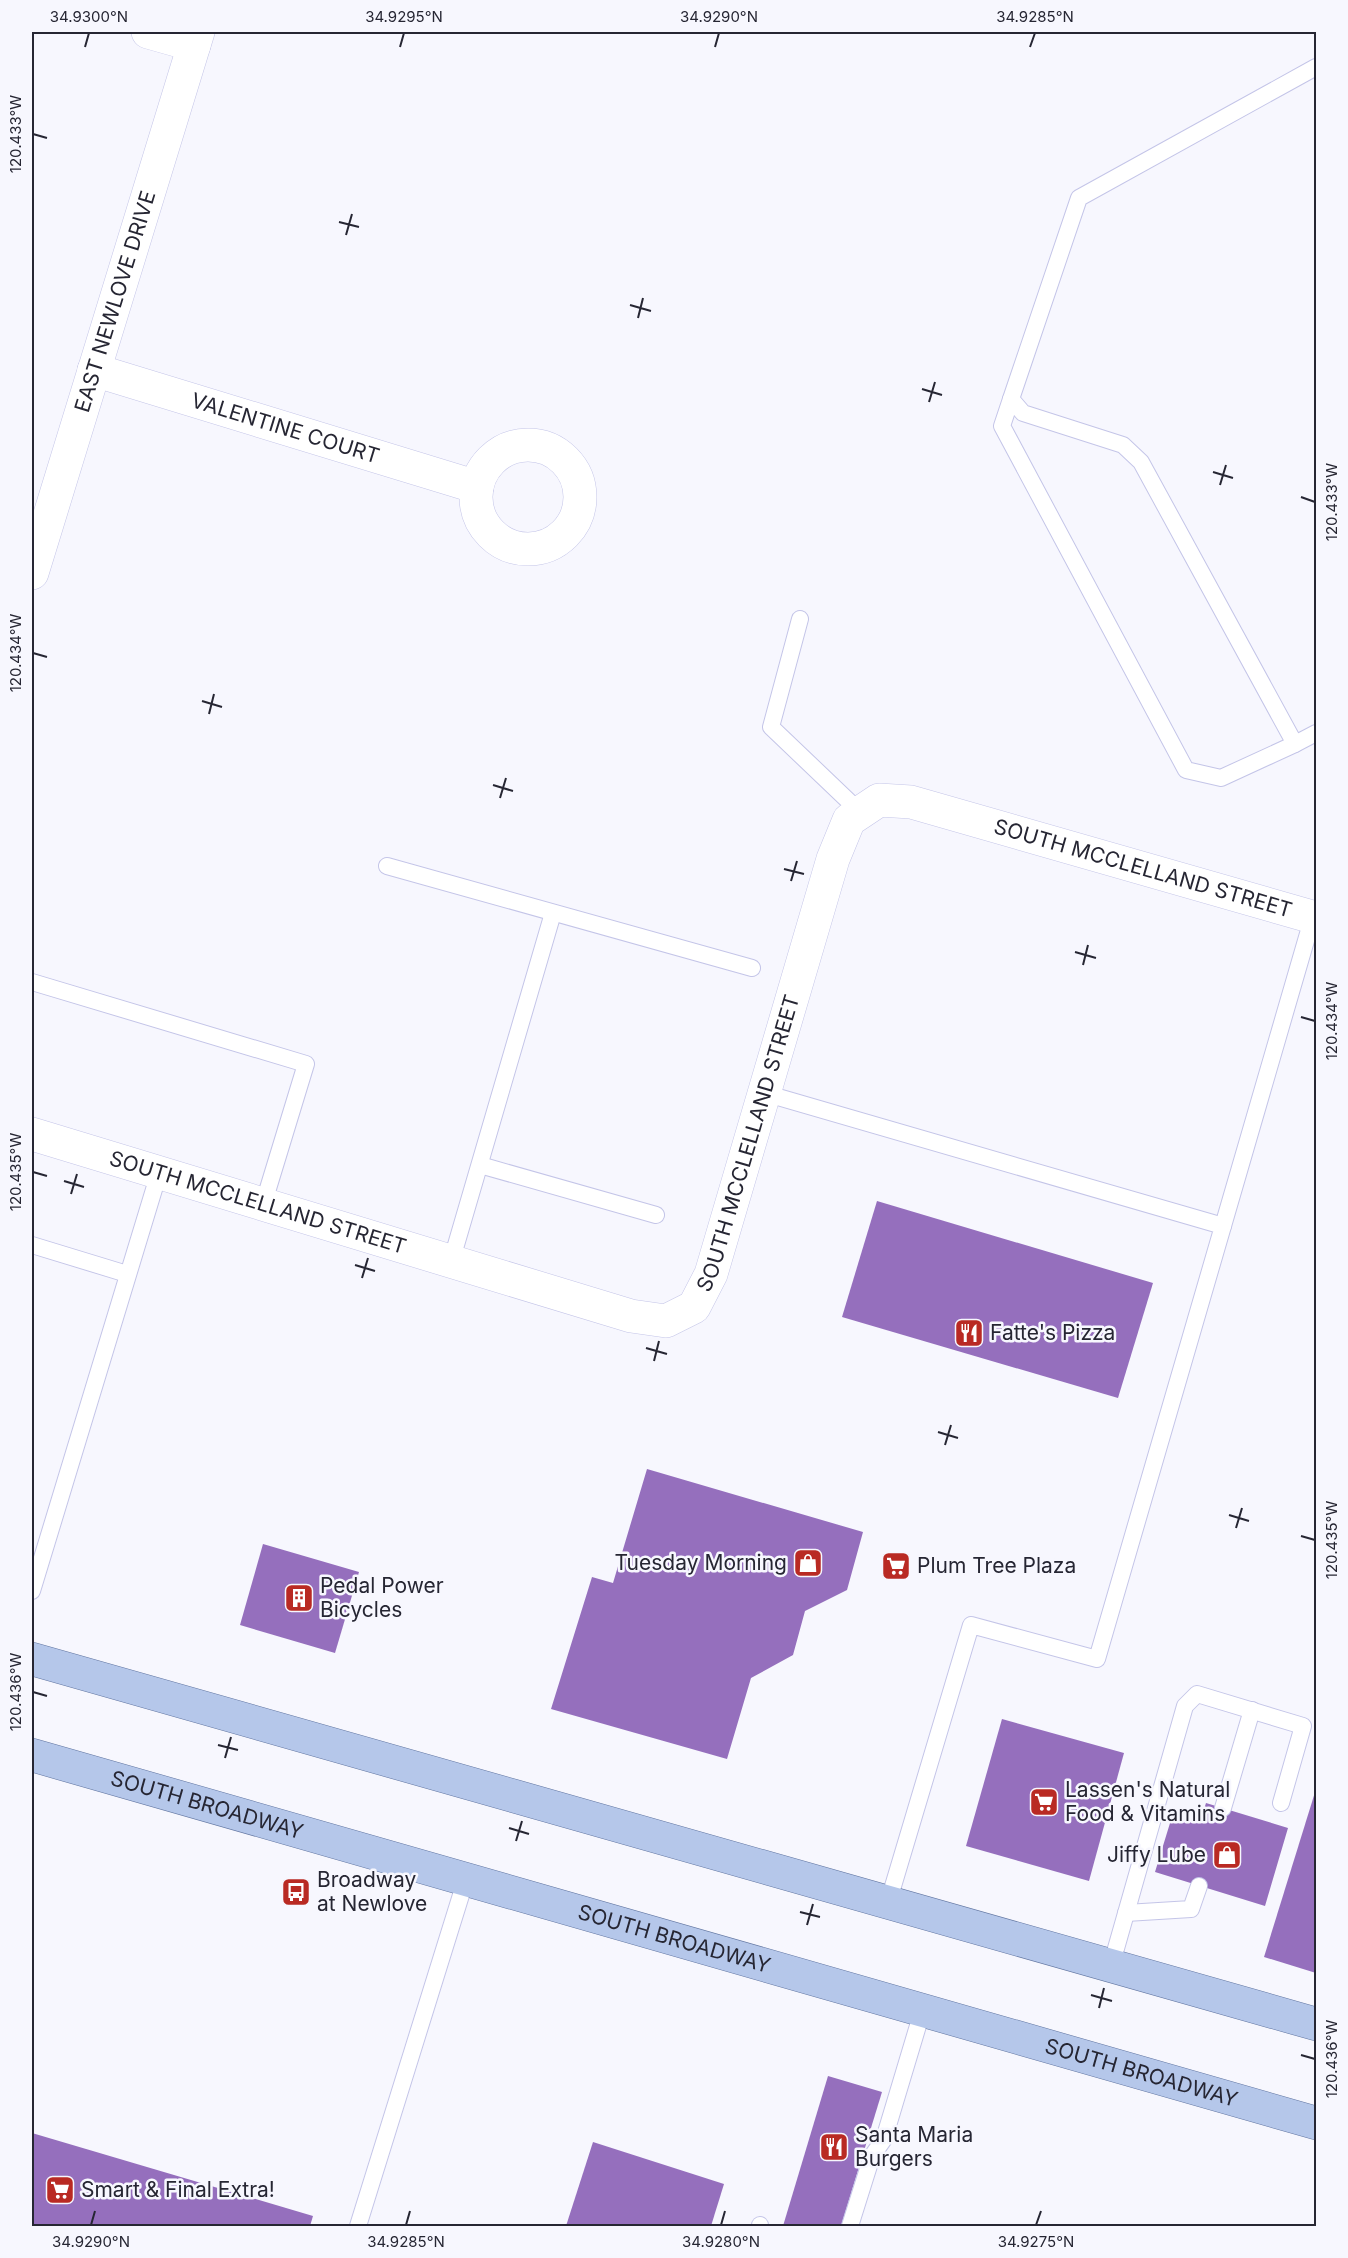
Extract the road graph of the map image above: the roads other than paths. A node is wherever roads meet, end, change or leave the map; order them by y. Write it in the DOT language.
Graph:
graph roads {
  1 [pos="148,32"];
  2 [pos="196,38"];
  3 [pos="1317,68"];
  4 [pos="94,370"];
  5 [pos="1011,399"];
  6 [pos="477,487"];
  7 [pos="32,573"];
  8 [pos="800,619"];
  9 [pos="1317,733"];
  10 [pos="1295,744"];
  11 [pos="860,812"];
  12 [pos="387,866"];
  13 [pos="553,914"];
  14 [pos="1315,914"];
  15 [pos="752,968"];
  16 [pos="32,981"];
  17 [pos="764,1093"];
  18 [pos="33,1139"];
  19 [pos="480,1166"];
  20 [pos="159,1173"];
  21 [pos="263,1204"];
  22 [pos="656,1215"];
  23 [pos="1223,1226"];
  24 [pos="32,1247"];
  25 [pos="451,1262"];
  26 [pos="127,1274"];
  27 [pos="32,1591"];
  28 [pos="32,1659"];
  29 [pos="1252,1710"];
  30 [pos="32,1755"];
  31 [pos="1281,1803"];
  32 [pos="1223,1808"];
  33 [pos="466,1879"];
  34 [pos="1199,1886"];
  35 [pos="888,1902"];
  36 [pos="1126,1913"];
  37 [pos="1111,1966"];
  38 [pos="922,2009"];
  39 [pos="1317,2024"];
  40 [pos="1317,2123"];
  41 [pos="358,2226"];
  42 [pos="850,2226"];
  1 -- 2 [label="street"];
  2 -- 4 [label="street, EAST NEWLOVE DRIVE"];
  3 -- 5 [label="lane"];
  4 -- 6 [label="street, VALENTINE COURT"];
  4 -- 7 [label="street, EAST NEWLOVE DRIVE"];
  5 -- 10 [label="lane"];
  5 -- 10 [label="lane"];
  8 -- 11 [label="lane"];
  9 -- 10 [label="lane"];
  11 -- 14 [label="street, SOUTH MCCLELLAND STREET"];
  11 -- 17 [label="street, SOUTH MCCLELLAND STREET"];
  12 -- 13 [label="lane"];
  13 -- 15 [label="lane"];
  13 -- 19 [label="lane"];
  14 -- 23 [label="lane"];
  16 -- 21 [label="lane"];
  17 -- 23 [label="lane"];
  17 -- 25 [label="street, SOUTH MCCLELLAND STREET"];
  18 -- 20 [label="street, SOUTH MCCLELLAND STREET"];
  19 -- 22 [label="lane"];
  19 -- 25 [label="lane"];
  20 -- 21 [label="street, SOUTH MCCLELLAND STREET"];
  20 -- 26 [label="lane"];
  21 -- 25 [label="street, SOUTH MCCLELLAND STREET"];
  23 -- 35 [label="lane"];
  24 -- 26 [label="lane"];
  26 -- 27 [label="lane"];
  28 -- 35 [label="main road"];
  29 -- 31 [label="lane"];
  29 -- 32 [label="lane"];
  29 -- 36 [label="lane"];
  30 -- 33 [label="main road, SOUTH BROADWAY"];
  33 -- 38 [label="main road, SOUTH BROADWAY"];
  33 -- 41 [label="lane"];
  34 -- 36 [label="lane"];
  35 -- 37 [label="main road"];
  36 -- 37 [label="lane"];
  37 -- 39 [label="main road"];
  38 -- 40 [label="main road, SOUTH BROADWAY"];
  38 -- 42 [label="lane"];
}
